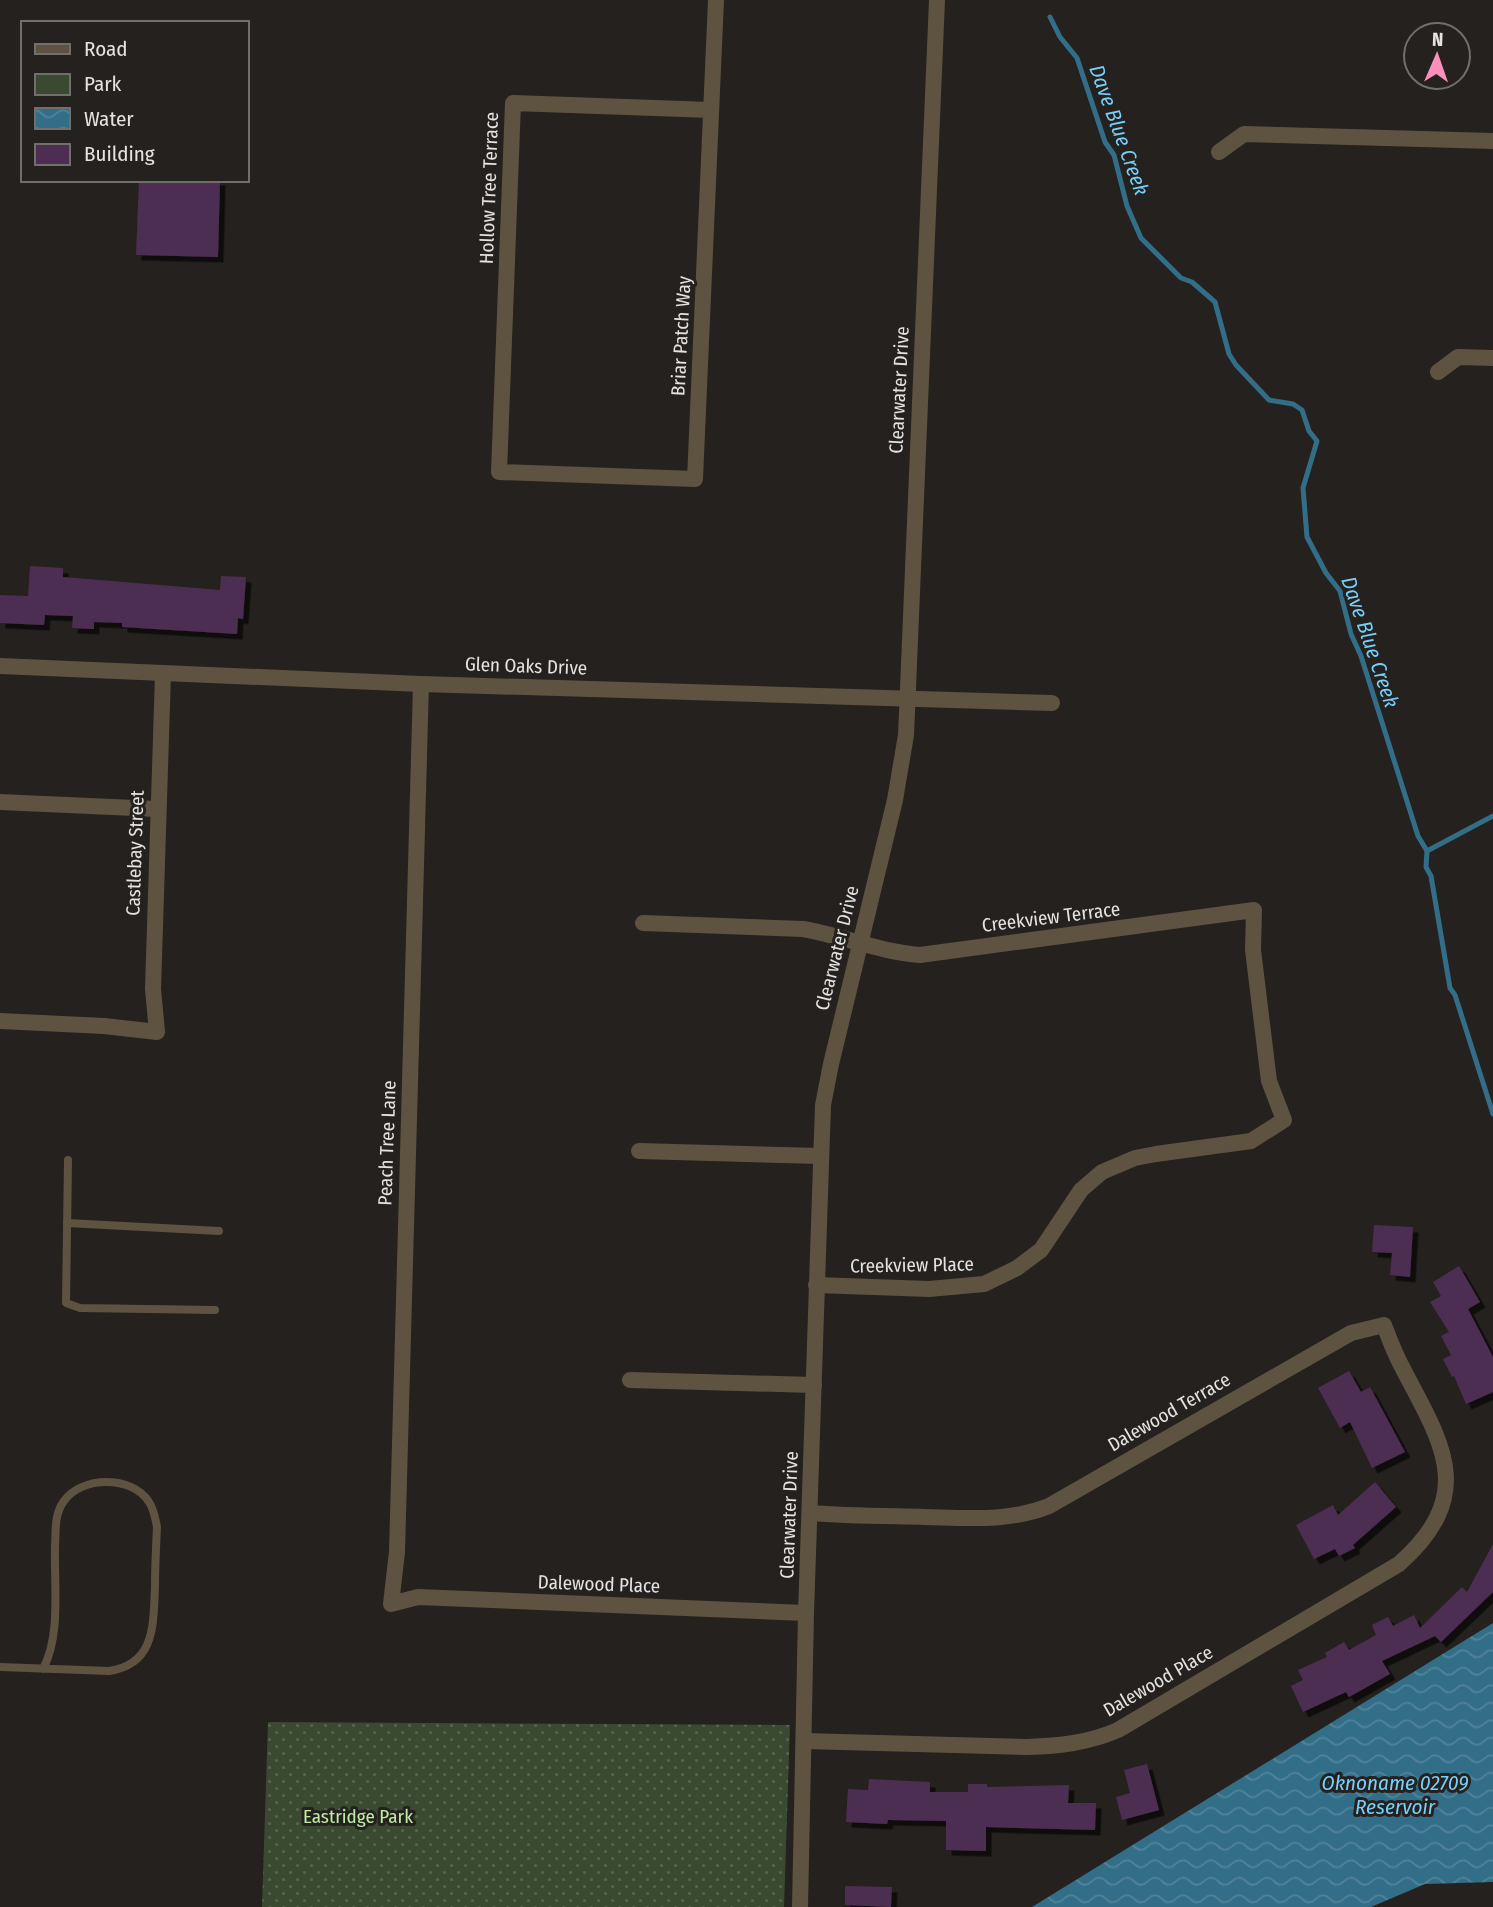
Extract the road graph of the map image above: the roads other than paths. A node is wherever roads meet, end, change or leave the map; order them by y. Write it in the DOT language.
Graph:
graph roads {
  1 [pos="716,0"];
  2 [pos="937,0"];
  3 [pos="711,110"];
  4 [pos="1493,141"];
  5 [pos="1219,152"];
  6 [pos="1493,358"];
  7 [pos="1438,372"];
  8 [pos="499,472"];
  9 [pos="0,666"];
  10 [pos="163,674"];
  11 [pos="421,684"];
  12 [pos="907,699"];
  13 [pos="1052,703"];
  14 [pos="0,802"];
  15 [pos="157,809"];
  16 [pos="643,923"];
  17 [pos="860,942"];
  18 [pos="0,1021"];
  19 [pos="1284,1120"];
  20 [pos="639,1151"];
  21 [pos="820,1156"];
  22 [pos="68,1160"];
  23 [pos="67,1223"];
  24 [pos="219,1231"];
  25 [pos="816,1286"];
  26 [pos="215,1310"];
  27 [pos="630,1380"];
  28 [pos="814,1384"];
  29 [pos="1446,1472"];
  30 [pos="810,1513"];
  31 [pos="391,1604"];
  32 [pos="806,1613"];
  33 [pos="0,1667"];
  34 [pos="43,1669"];
  35 [pos="804,1741"];
  36 [pos="800,1907"];
  1 -- 3 [label="street, Briar Patch Way"];
  2 -- 12 [label="street, Clearwater Drive"];
  3 -- 8 [label="street, Briar Patch Way"];
  3 -- 8 [label="street, Hollow Tree Terrace"];
  4 -- 5 [label="street"];
  6 -- 7 [label="street"];
  9 -- 10 [label="street, Glen Oaks Drive"];
  10 -- 11 [label="street, Glen Oaks Drive"];
  10 -- 15 [label="street, Castlebay Street"];
  11 -- 12 [label="street, Glen Oaks Drive"];
  11 -- 31 [label="street, Peach Tree Lane"];
  12 -- 13 [label="street, Glen Oaks Drive"];
  12 -- 17 [label="street, Clearwater Drive"];
  14 -- 15 [label="street"];
  15 -- 18 [label="street, Castlebay Street"];
  16 -- 17 [label="street, Creekview Terrace"];
  17 -- 19 [label="street, Creekview Terrace"];
  17 -- 21 [label="street, Clearwater Drive"];
  19 -- 25 [label="street, Creekview Place"];
  20 -- 21 [label="street"];
  21 -- 25 [label="street, Clearwater Drive"];
  22 -- 23 [label="lane"];
  23 -- 24 [label="lane"];
  23 -- 26 [label="lane"];
  25 -- 28 [label="street, Clearwater Drive"];
  27 -- 28 [label="street"];
  28 -- 30 [label="street, Clearwater Drive"];
  29 -- 30 [label="street, Dalewood Terrace"];
  29 -- 35 [label="street, Dalewood Place"];
  30 -- 32 [label="street, Clearwater Drive"];
  31 -- 32 [label="street, Dalewood Place"];
  32 -- 35 [label="street, Clearwater Drive"];
  33 -- 34 [label="lane"];
  34 -- 34 [label="lane"];
  35 -- 36 [label="street, Clearwater Drive"];
}
